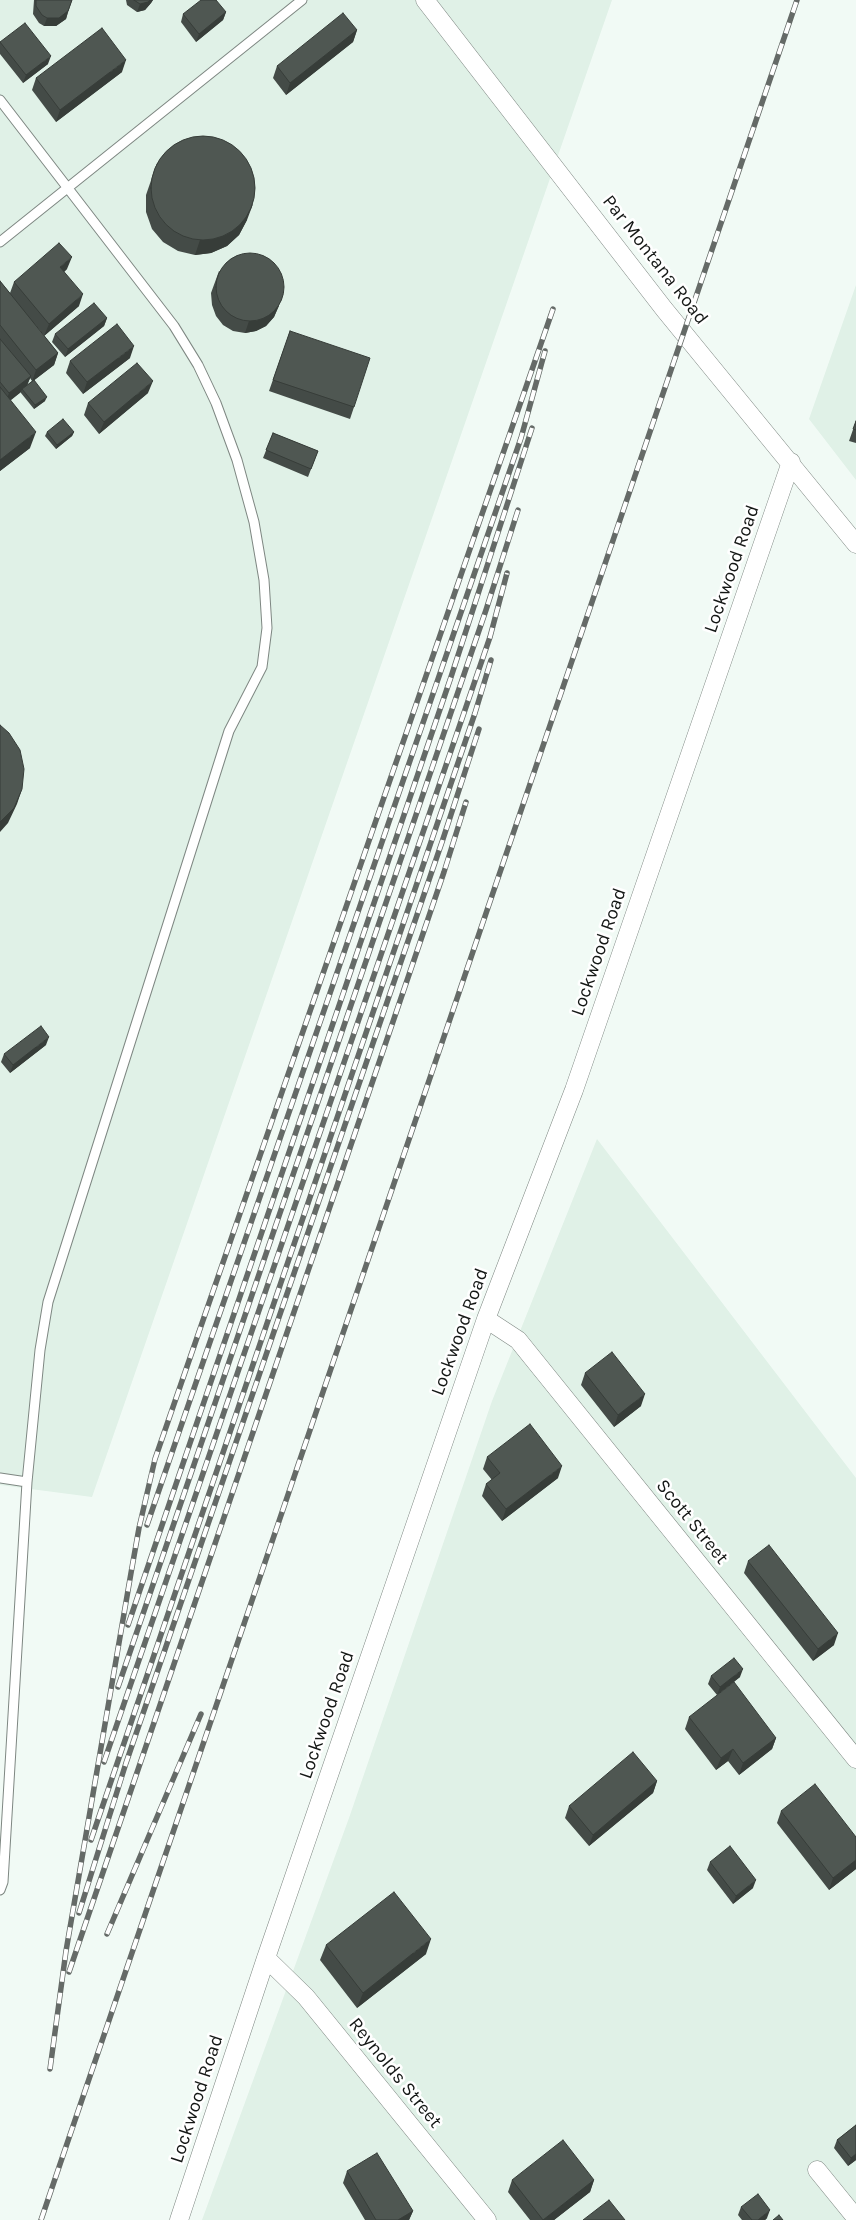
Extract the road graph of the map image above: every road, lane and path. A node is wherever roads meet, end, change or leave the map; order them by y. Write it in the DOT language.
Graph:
graph roads {
  1 [pos="302,0"];
  2 [pos="425,0"];
  3 [pos="0,100"];
  4 [pos="68,188"];
  5 [pos="0,242"];
  6 [pos="791,462"];
  7 [pos="856,544"];
  8 [pos="486,1319"];
  9 [pos="0,1478"];
  10 [pos="28,1482"];
  11 [pos="856,1759"];
  12 [pos="0,1890"];
  13 [pos="266,1958"];
  14 [pos="818,2170"];
  15 [pos="856,2218"];
  16 [pos="179,2220"];
  17 [pos="487,2220"];
  1 -- 4 [label="lane"];
  2 -- 6 [label="street, Par Montana Road"];
  3 -- 4 [label="lane"];
  4 -- 5 [label="lane"];
  4 -- 10 [label="lane"];
  6 -- 7 [label="street, Par Montana Road"];
  6 -- 8 [label="street, Lockwood Road"];
  8 -- 11 [label="street, Scott Street"];
  8 -- 13 [label="street, Lockwood Road"];
  9 -- 10 [label="lane"];
  10 -- 12 [label="lane"];
  13 -- 16 [label="street, Lockwood Road"];
  13 -- 17 [label="street, Reynolds Street"];
  14 -- 15 [label="street"];
}
